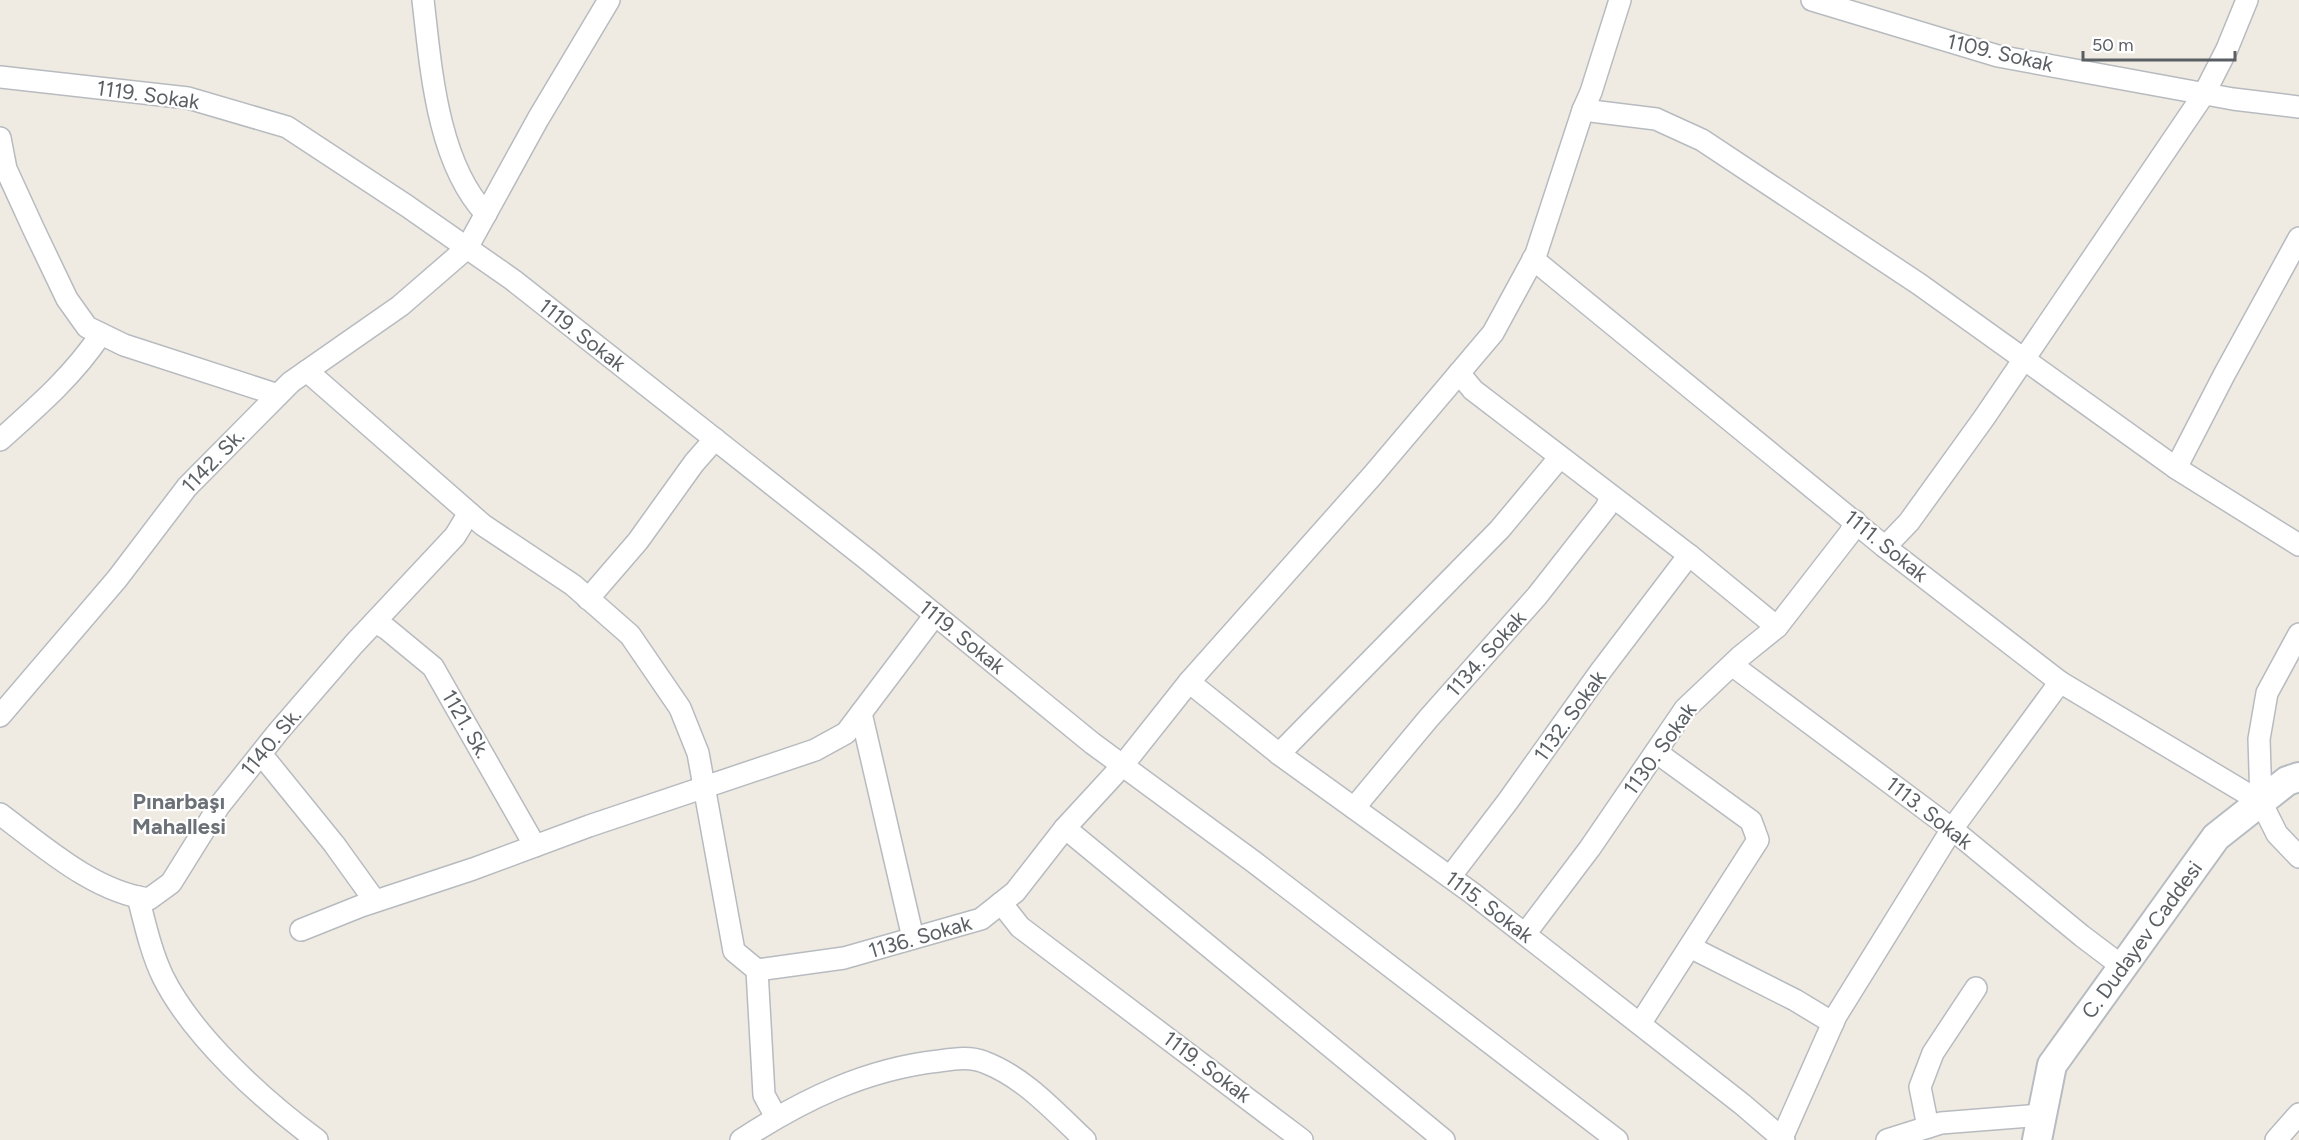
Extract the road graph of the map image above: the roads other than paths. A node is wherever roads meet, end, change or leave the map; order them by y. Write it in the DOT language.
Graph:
graph roads {
  1 [pos="423,0"];
  2 [pos="609,0"];
  3 [pos="1620,0"];
  4 [pos="1812,0"];
  5 [pos="2247,0"];
  6 [pos="0,76"];
  7 [pos="2204,94"];
  8 [pos="2299,107"];
  9 [pos="1583,110"];
  10 [pos="0,138"];
  11 [pos="486,214"];
  12 [pos="2299,238"];
  13 [pos="467,248"];
  14 [pos="1533,259"];
  15 [pos="101,334"];
  16 [pos="2023,360"];
  17 [pos="307,371"];
  18 [pos="1459,373"];
  19 [pos="278,395"];
  20 [pos="715,439"];
  21 [pos="0,440"];
  22 [pos="1560,457"];
  23 [pos="2176,468"];
  24 [pos="1611,496"];
  25 [pos="469,513"];
  26 [pos="1855,521"];
  27 [pos="2299,546"];
  28 [pos="1885,547"];
  29 [pos="1689,555"];
  30 [pos="588,599"];
  31 [pos="935,615"];
  32 [pos="375,622"];
  33 [pos="1777,627"];
  34 [pos="2299,634"];
  35 [pos="1732,665"];
  36 [pos="1189,682"];
  37 [pos="2060,682"];
  38 [pos="861,713"];
  39 [pos="0,716"];
  40 [pos="1656,752"];
  41 [pos="261,754"];
  42 [pos="1279,754"];
  43 [pos="1123,765"];
  44 [pos="2299,777"];
  45 [pos="705,787"];
  46 [pos="2261,802"];
  47 [pos="1354,808"];
  48 [pos="0,814"];
  49 [pos="1065,828"];
  50 [pos="1952,829"];
  51 [pos="535,846"];
  52 [pos="2299,857"];
  53 [pos="1450,877"];
  54 [pos="138,897"];
  55 [pos="375,902"];
  56 [pos="1001,903"];
  57 [pos="301,930"];
  58 [pos="1525,934"];
  59 [pos="913,938"];
  60 [pos="1690,947"];
  61 [pos="2123,967"];
  62 [pos="757,970"];
  63 [pos="1976,988"];
  64 [pos="1833,1023"];
  65 [pos="1640,1024"];
  66 [pos="2299,1114"];
  67 [pos="776,1117"];
  68 [pos="1928,1127"];
  69 [pos="2040,1128"];
  70 [pos="1783,1139"];
  71 [pos="317,1140"];
  72 [pos="741,1140"];
  73 [pos="1085,1140"];
  74 [pos="1302,1140"];
  75 [pos="1444,1140"];
  76 [pos="1617,1140"];
  77 [pos="1887,1140"];
  78 [pos="2276,1140"];
  1 -- 11 [label="street"];
  2 -- 11 [label="street, 1142. Sk."];
  3 -- 9 [label="street, 1136. Sokak"];
  4 -- 7 [label="street, 1109. Sokak"];
  5 -- 7 [label="street"];
  6 -- 13 [label="street, 1119. Sokak"];
  7 -- 8 [label="street, 1109. Sokak"];
  7 -- 16 [label="street"];
  9 -- 14 [label="street, 1136. Sokak"];
  9 -- 16 [label="street"];
  10 -- 15 [label="street"];
  11 -- 13 [label="street, 1142. Sk."];
  12 -- 23 [label="street"];
  13 -- 17 [label="street, 1142. Sk."];
  13 -- 20 [label="street, 1119. Sokak"];
  14 -- 18 [label="street, 1136. Sokak"];
  14 -- 26 [label="street, 1111. Sokak"];
  15 -- 19 [label="street"];
  15 -- 21 [label="street"];
  16 -- 23 [label="street"];
  16 -- 28 [label="street"];
  17 -- 19 [label="street, 1142. Sk."];
  17 -- 25 [label="street"];
  18 -- 22 [label="street"];
  18 -- 36 [label="street, 1136. Sokak"];
  19 -- 39 [label="street, 1142. Sk."];
  20 -- 30 [label="street"];
  20 -- 31 [label="street, 1119. Sokak"];
  22 -- 24 [label="street"];
  22 -- 42 [label="street"];
  23 -- 27 [label="street"];
  24 -- 29 [label="street"];
  24 -- 47 [label="street, 1134. Sokak"];
  25 -- 30 [label="street"];
  25 -- 32 [label="street, 1140. Sk."];
  26 -- 28 [label="street, 1111. Sokak"];
  26 -- 33 [label="street, 1130. Sokak"];
  28 -- 37 [label="street, 1111. Sokak"];
  29 -- 33 [label="street"];
  29 -- 53 [label="street, 1132. Sokak"];
  30 -- 45 [label="street"];
  31 -- 38 [label="street"];
  31 -- 43 [label="street, 1119. Sokak"];
  32 -- 41 [label="street, 1140. Sk."];
  32 -- 51 [label="street, 1121. Sk."];
  33 -- 35 [label="street, 1130. Sokak"];
  34 -- 46 [label="street"];
  35 -- 40 [label="street, 1130. Sokak"];
  35 -- 50 [label="street, 1113. Sokak"];
  36 -- 42 [label="street, 1115. Sokak"];
  36 -- 43 [label="street, 1136. Sokak"];
  37 -- 46 [label="street, 1111. Sokak"];
  37 -- 50 [label="street"];
  38 -- 45 [label="street"];
  38 -- 59 [label="street"];
  40 -- 58 [label="street, 1130. Sokak"];
  40 -- 60 [label="street"];
  41 -- 54 [label="street, 1140. Sk."];
  41 -- 55 [label="street"];
  42 -- 47 [label="street, 1115. Sokak"];
  43 -- 49 [label="street, 1136. Sokak"];
  43 -- 76 [label="street, 1119. Sokak"];
  44 -- 46 [label="street, C. Dudayev Caddesi"];
  45 -- 51 [label="street"];
  45 -- 62 [label="street"];
  46 -- 52 [label="street"];
  46 -- 61 [label="street, C. Dudayev Caddesi"];
  47 -- 53 [label="street, 1115. Sokak"];
  48 -- 54 [label="street"];
  49 -- 56 [label="street, 1136. Sokak"];
  49 -- 75 [label="street"];
  50 -- 61 [label="street, 1113. Sokak"];
  50 -- 64 [label="street"];
  51 -- 55 [label="street"];
  53 -- 58 [label="street, 1115. Sokak"];
  54 -- 71 [label="street"];
  55 -- 57 [label="street"];
  56 -- 59 [label="street, 1136. Sokak"];
  56 -- 74 [label="street, 1119. Sokak"];
  58 -- 65 [label="street, 1115. Sokak"];
  59 -- 62 [label="street, 1136. Sokak"];
  60 -- 64 [label="street"];
  60 -- 65 [label="street"];
  61 -- 69 [label="street, C. Dudayev Caddesi"];
  62 -- 67 [label="street"];
  63 -- 68 [label="street"];
  64 -- 70 [label="street"];
  65 -- 70 [label="street, 1115. Sokak"];
  66 -- 78 [label="street"];
  67 -- 72 [label="street"];
  67 -- 73 [label="street"];
  68 -- 69 [label="street"];
  68 -- 77 [label="street"];
}
